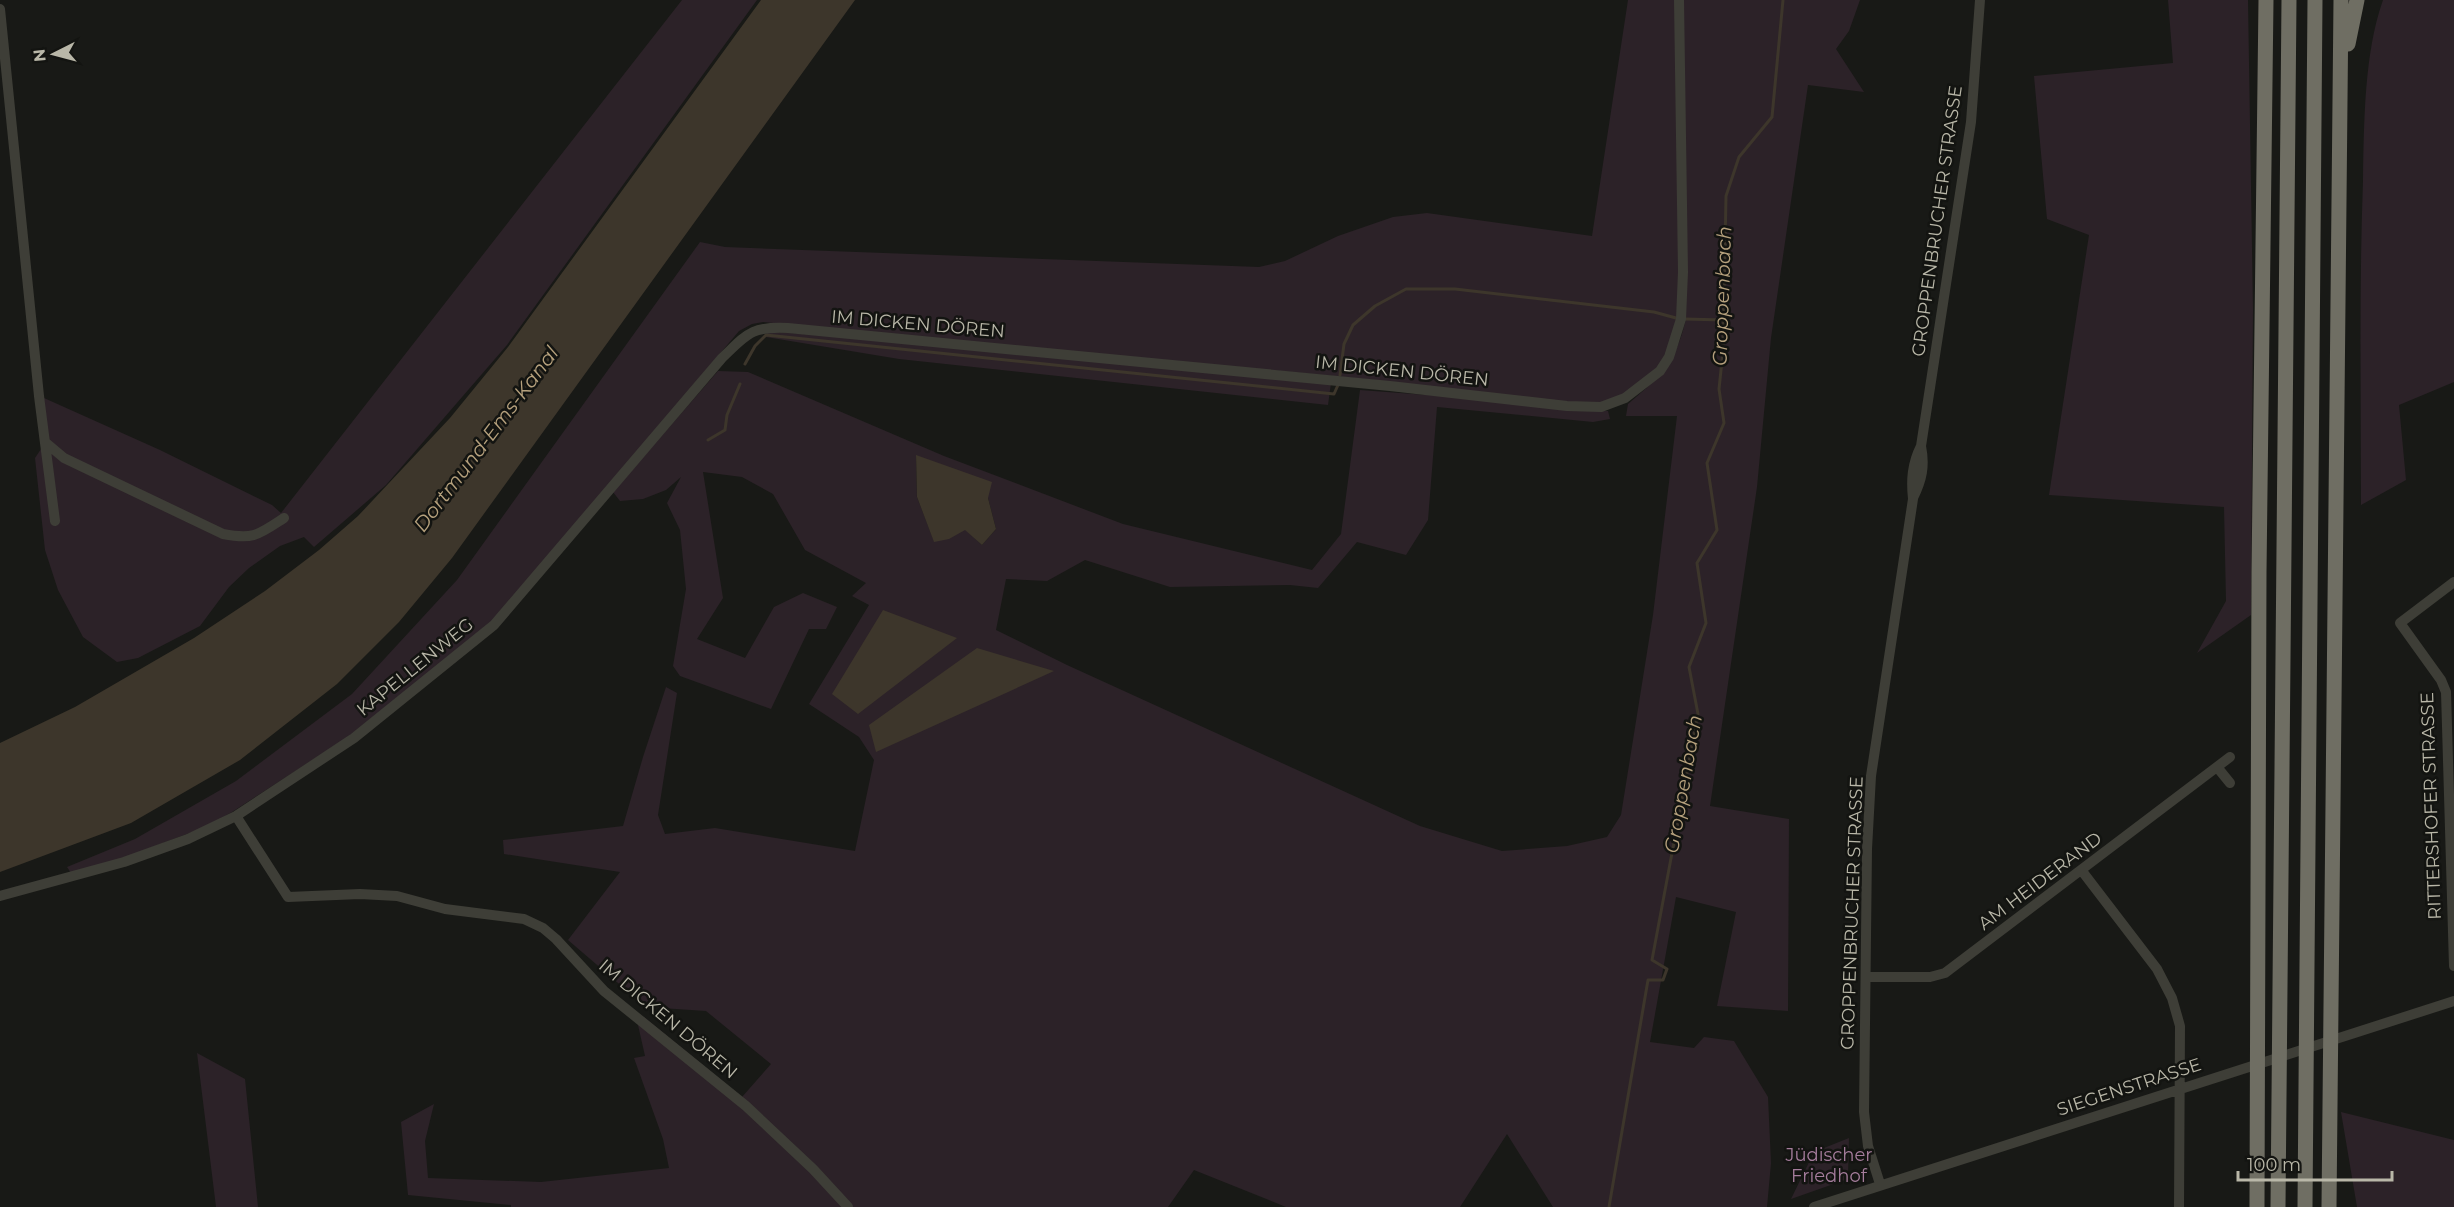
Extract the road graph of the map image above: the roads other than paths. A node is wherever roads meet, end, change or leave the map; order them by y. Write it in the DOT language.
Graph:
graph roads {
  1 [pos="1679,0"];
  2 [pos="1980,0"];
  3 [pos="2266,0"];
  4 [pos="2289,0"];
  5 [pos="2316,0"];
  6 [pos="2341,0"];
  7 [pos="2357,0"];
  8 [pos="0,9"];
  9 [pos="2340,88"];
  10 [pos="755,330"];
  11 [pos="45,442"];
  12 [pos="284,518"];
  13 [pos="55,521"];
  14 [pos="2454,582"];
  15 [pos="2230,757"];
  16 [pos="2217,767"];
  17 [pos="2230,783"];
  18 [pos="236,816"];
  19 [pos="2082,871"];
  20 [pos="0,896"];
  21 [pos="2454,966"];
  22 [pos="1866,977"];
  23 [pos="2454,1001"];
  24 [pos="2181,1087"];
  25 [pos="1880,1184"];
  26 [pos="848,1207"];
  27 [pos="1814,1207"];
  28 [pos="2179,1207"];
  29 [pos="2257,1207"];
  30 [pos="2278,1207"];
  31 [pos="2305,1207"];
  32 [pos="2329,1207"];
  1 -- 10 [label="street, IM DICKEN DÖREN"];
  2 -- 22 [label="street, GROPPENBRUCHER STRASSE"];
  3 -- 29 [label="highway"];
  4 -- 30 [label="highway"];
  5 -- 31 [label="highway"];
  6 -- 9 [label="highway"];
  7 -- 9 [label="highway"];
  8 -- 11 [label="street"];
  9 -- 32 [label="highway"];
  10 -- 18 [label="street, KAPELLENWEG"];
  11 -- 12 [label="street"];
  11 -- 13 [label="street"];
  14 -- 21 [label="street, RITTERSHOFER STRASSE"];
  15 -- 16 [label="street, AM HEIDERAND"];
  16 -- 17 [label="street"];
  16 -- 19 [label="street, AM HEIDERAND"];
  18 -- 20 [label="street, KAPELLENWEG"];
  18 -- 26 [label="street, IM DICKEN DÖREN"];
  19 -- 22 [label="street, AM HEIDERAND"];
  19 -- 24 [label="street"];
  22 -- 25 [label="street, GROPPENBRUCHER STRASSE"];
  23 -- 24 [label="street, SIEGENSTRASSE"];
  24 -- 25 [label="street, SIEGENSTRASSE"];
  24 -- 28 [label="street"];
  25 -- 27 [label="street, SIEGENSTRASSE"];
}
